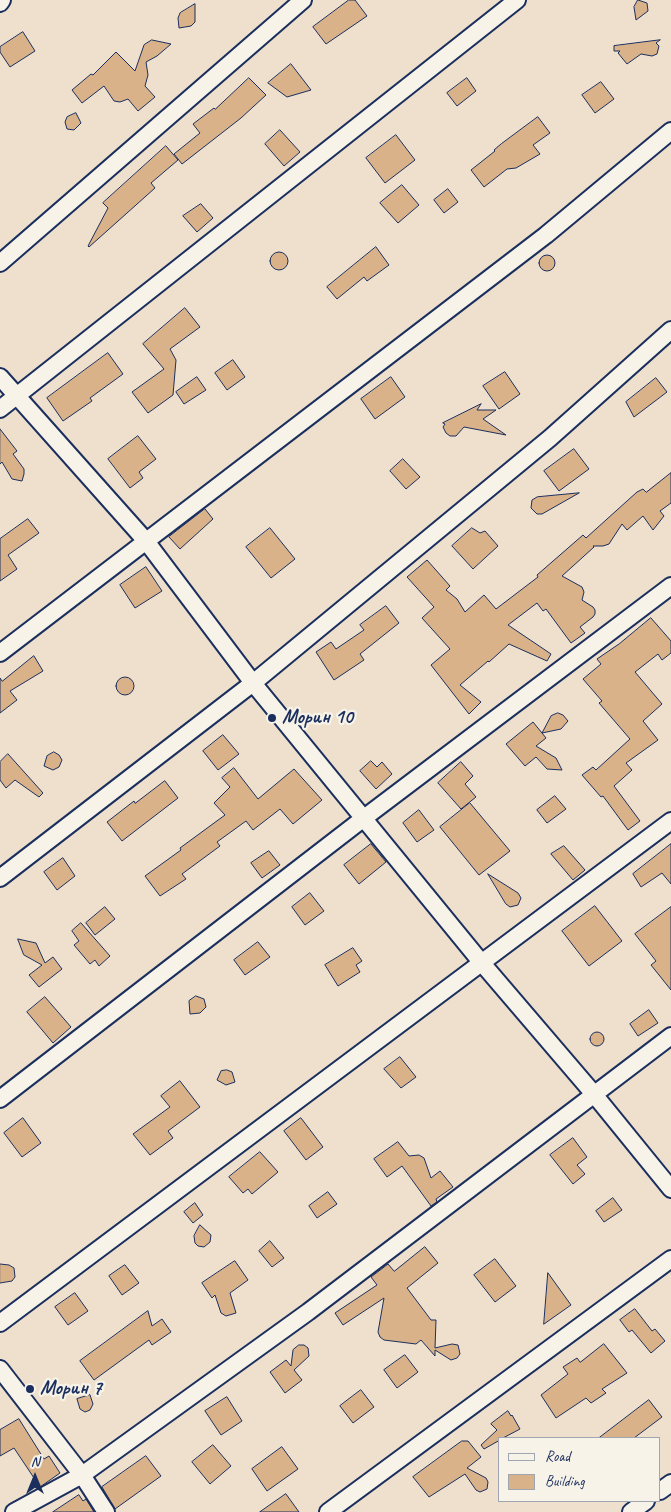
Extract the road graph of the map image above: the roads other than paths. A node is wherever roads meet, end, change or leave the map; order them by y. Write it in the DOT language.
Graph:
graph roads {
  1 [pos="2,0"];
  2 [pos="304,0"];
  3 [pos="517,0"];
  4 [pos="0,3"];
  5 [pos="671,131"];
  6 [pos="0,263"];
  7 [pos="671,330"];
  8 [pos="0,377"];
  9 [pos="17,396"];
  10 [pos="0,409"];
  11 [pos="146,541"];
  12 [pos="671,586"];
  13 [pos="0,653"];
  14 [pos="253,683"];
  15 [pos="364,818"];
  16 [pos="671,821"];
  17 [pos="0,878"];
  18 [pos="481,962"];
  19 [pos="671,1036"];
  20 [pos="593,1094"];
  21 [pos="0,1099"];
  22 [pos="671,1189"];
  23 [pos="671,1259"];
  24 [pos="0,1323"];
  25 [pos="0,1369"];
  26 [pos="82,1475"];
  27 [pos="645,1502"];
  28 [pos="14,1512"];
  29 [pos="106,1512"];
  30 [pos="328,1512"];
  31 [pos="631,1512"];
  1 -- 4 [label="street"];
  2 -- 6 [label="street"];
  3 -- 9 [label="street"];
  5 -- 11 [label="street"];
  7 -- 14 [label="street"];
  8 -- 9 [label="street"];
  9 -- 10 [label="street"];
  9 -- 11 [label="street"];
  11 -- 13 [label="street"];
  11 -- 14 [label="street"];
  12 -- 15 [label="street"];
  14 -- 15 [label="street"];
  14 -- 17 [label="street"];
  15 -- 18 [label="street"];
  15 -- 21 [label="street"];
  16 -- 18 [label="street"];
  18 -- 20 [label="street"];
  18 -- 24 [label="street"];
  19 -- 20 [label="street"];
  20 -- 22 [label="street"];
  20 -- 26 [label="street"];
  23 -- 30 [label="street"];
  25 -- 26 [label="street"];
  26 -- 28 [label="street"];
  26 -- 29 [label="street"];
  27 -- 31 [label="street"];
}
